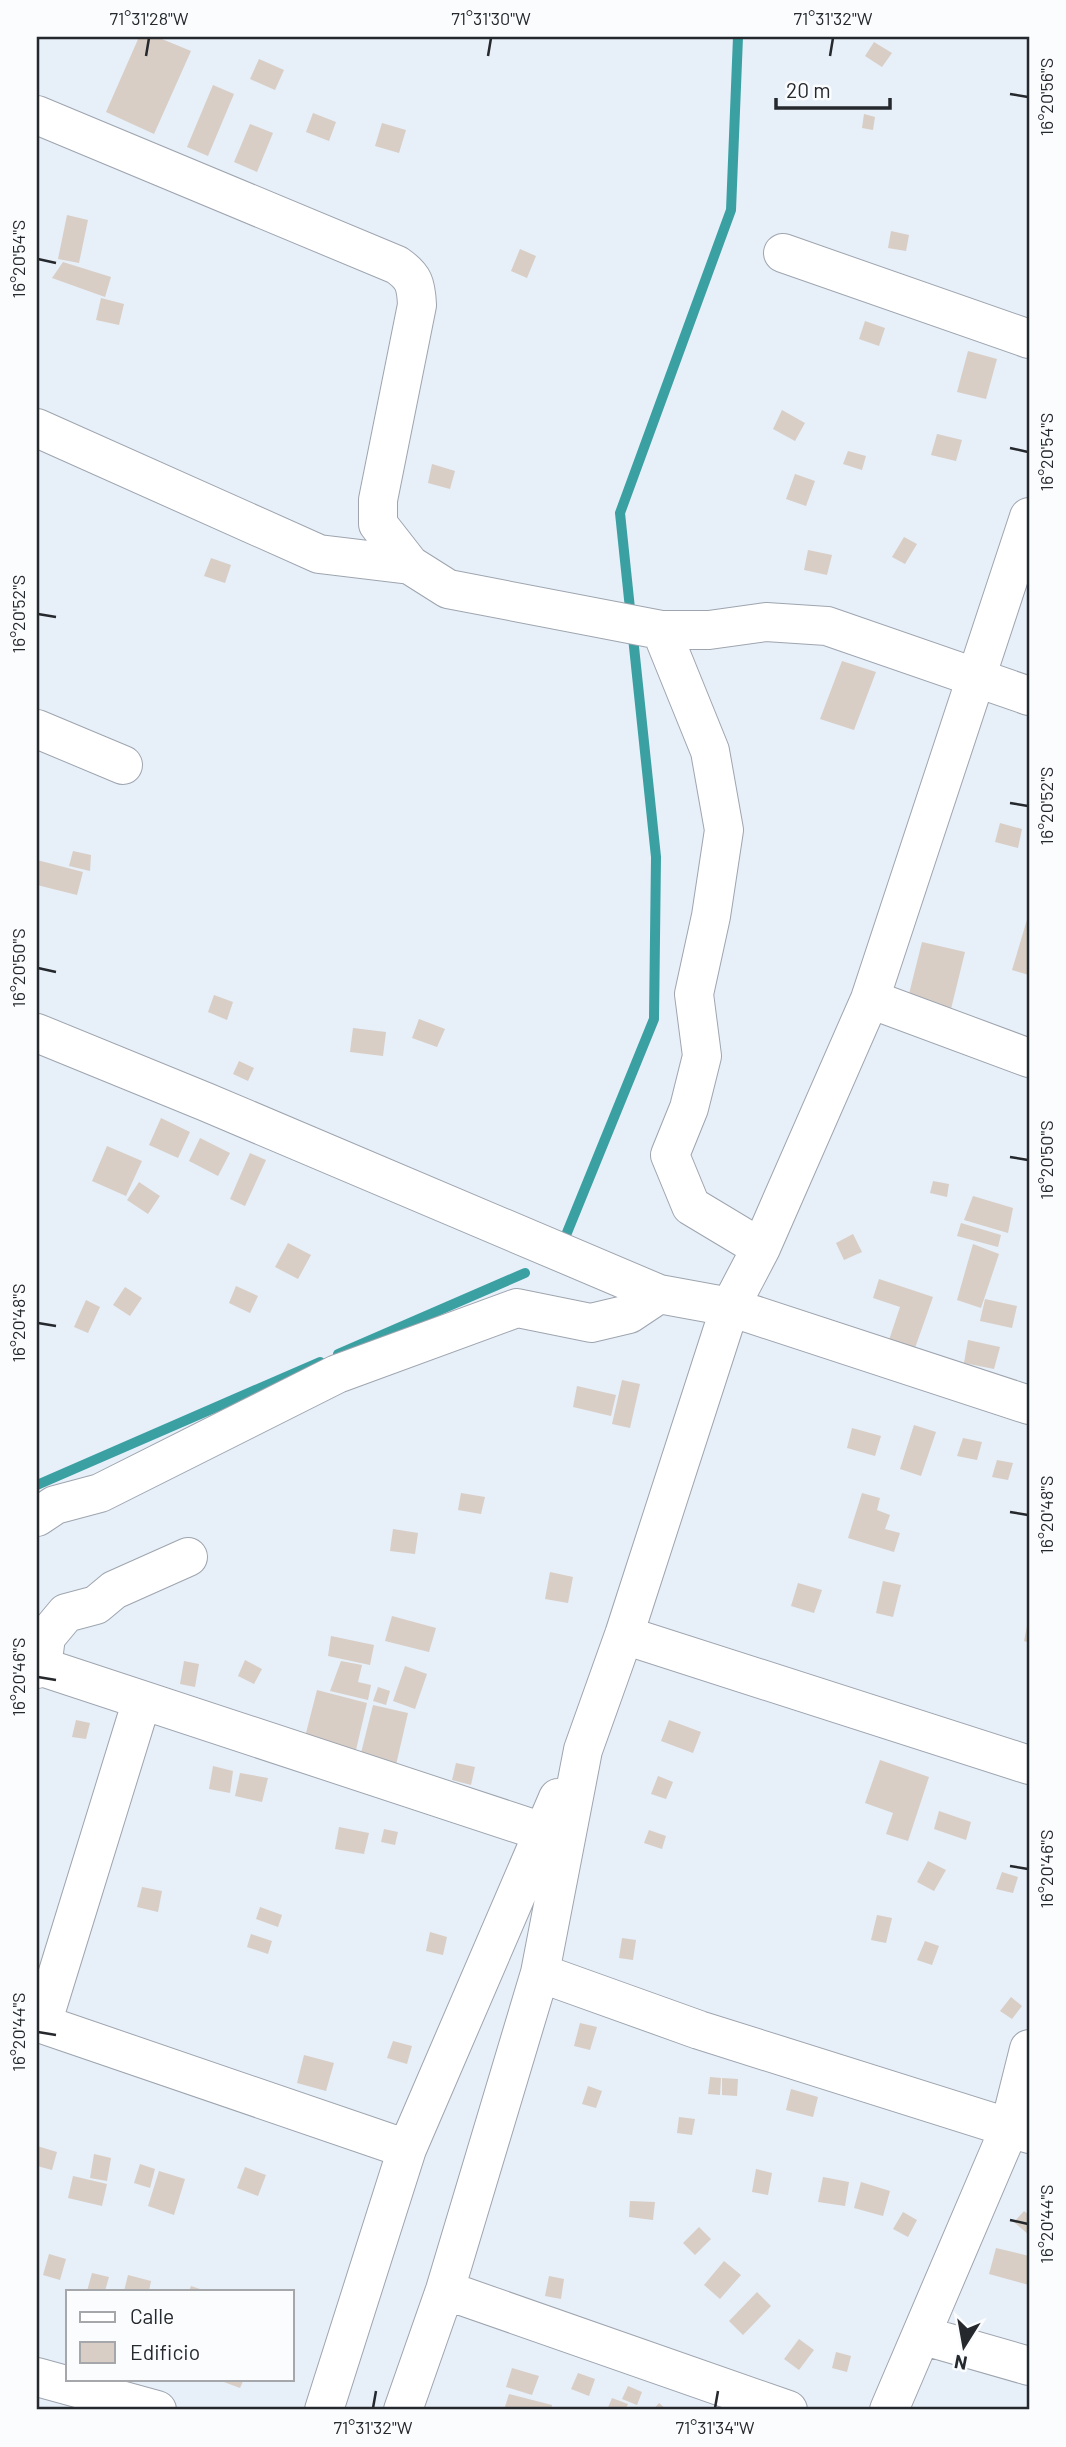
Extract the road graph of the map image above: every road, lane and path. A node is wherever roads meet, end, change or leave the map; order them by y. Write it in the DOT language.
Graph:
graph roads {
  1 [pos="37,115"];
  2 [pos="783,253"];
  3 [pos="1029,339"];
  4 [pos="37,428"];
  5 [pos="1029,517"];
  6 [pos="410,565"];
  7 [pos="654,629"];
  8 [pos="976,677"];
  9 [pos="1029,696"];
  10 [pos="37,729"];
  11 [pos="123,765"];
  12 [pos="870,999"];
  13 [pos="37,1033"];
  14 [pos="1029,1058"];
  15 [pos="761,1248"];
  16 [pos="659,1294"];
  17 [pos="730,1307"];
  18 [pos="1029,1405"];
  19 [pos="37,1517"];
  20 [pos="188,1557"];
  21 [pos="624,1635"];
  22 [pos="39,1668"];
  23 [pos="142,1700"];
  24 [pos="583,1750"];
  25 [pos="1029,1765"];
  26 [pos="543,1832"];
  27 [pos="540,1973"];
  28 [pos="38,2029"];
  29 [pos="1029,2049"];
  30 [pos="1019,2132"];
  31 [pos="407,2149"];
  32 [pos="445,2290"];
  33 [pos="921,2335"];
  34 [pos="1029,2366"];
  35 [pos="37,2377"];
  36 [pos="157,2410"];
  37 [pos="324,2410"];
  38 [pos="403,2410"];
  39 [pos="788,2410"];
  40 [pos="889,2410"];
  1 -- 6 [label="street"];
  2 -- 3 [label="street"];
  4 -- 6 [label="street"];
  5 -- 8 [label="street"];
  6 -- 7 [label="street"];
  7 -- 8 [label="street"];
  7 -- 15 [label="street"];
  8 -- 9 [label="street"];
  8 -- 12 [label="street"];
  10 -- 11 [label="street"];
  12 -- 14 [label="street"];
  12 -- 15 [label="street"];
  13 -- 16 [label="street"];
  15 -- 17 [label="street"];
  16 -- 17 [label="street"];
  16 -- 19 [label="street"];
  17 -- 18 [label="street"];
  17 -- 21 [label="street"];
  20 -- 22 [label="street"];
  21 -- 24 [label="street"];
  21 -- 25 [label="street"];
  22 -- 23 [label="street"];
  23 -- 26 [label="street"];
  23 -- 28 [label="street"];
  24 -- 26 [label="street"];
  24 -- 27 [label="street"];
  26 -- 31 [label="street"];
  27 -- 30 [label="street"];
  27 -- 32 [label="street"];
  28 -- 31 [label="street"];
  29 -- 30 [label="street"];
  30 -- 33 [label="street"];
  31 -- 37 [label="street"];
  32 -- 38 [label="street"];
  32 -- 39 [label="street"];
  33 -- 34 [label="street"];
  33 -- 40 [label="street"];
  35 -- 36 [label="street"];
}
